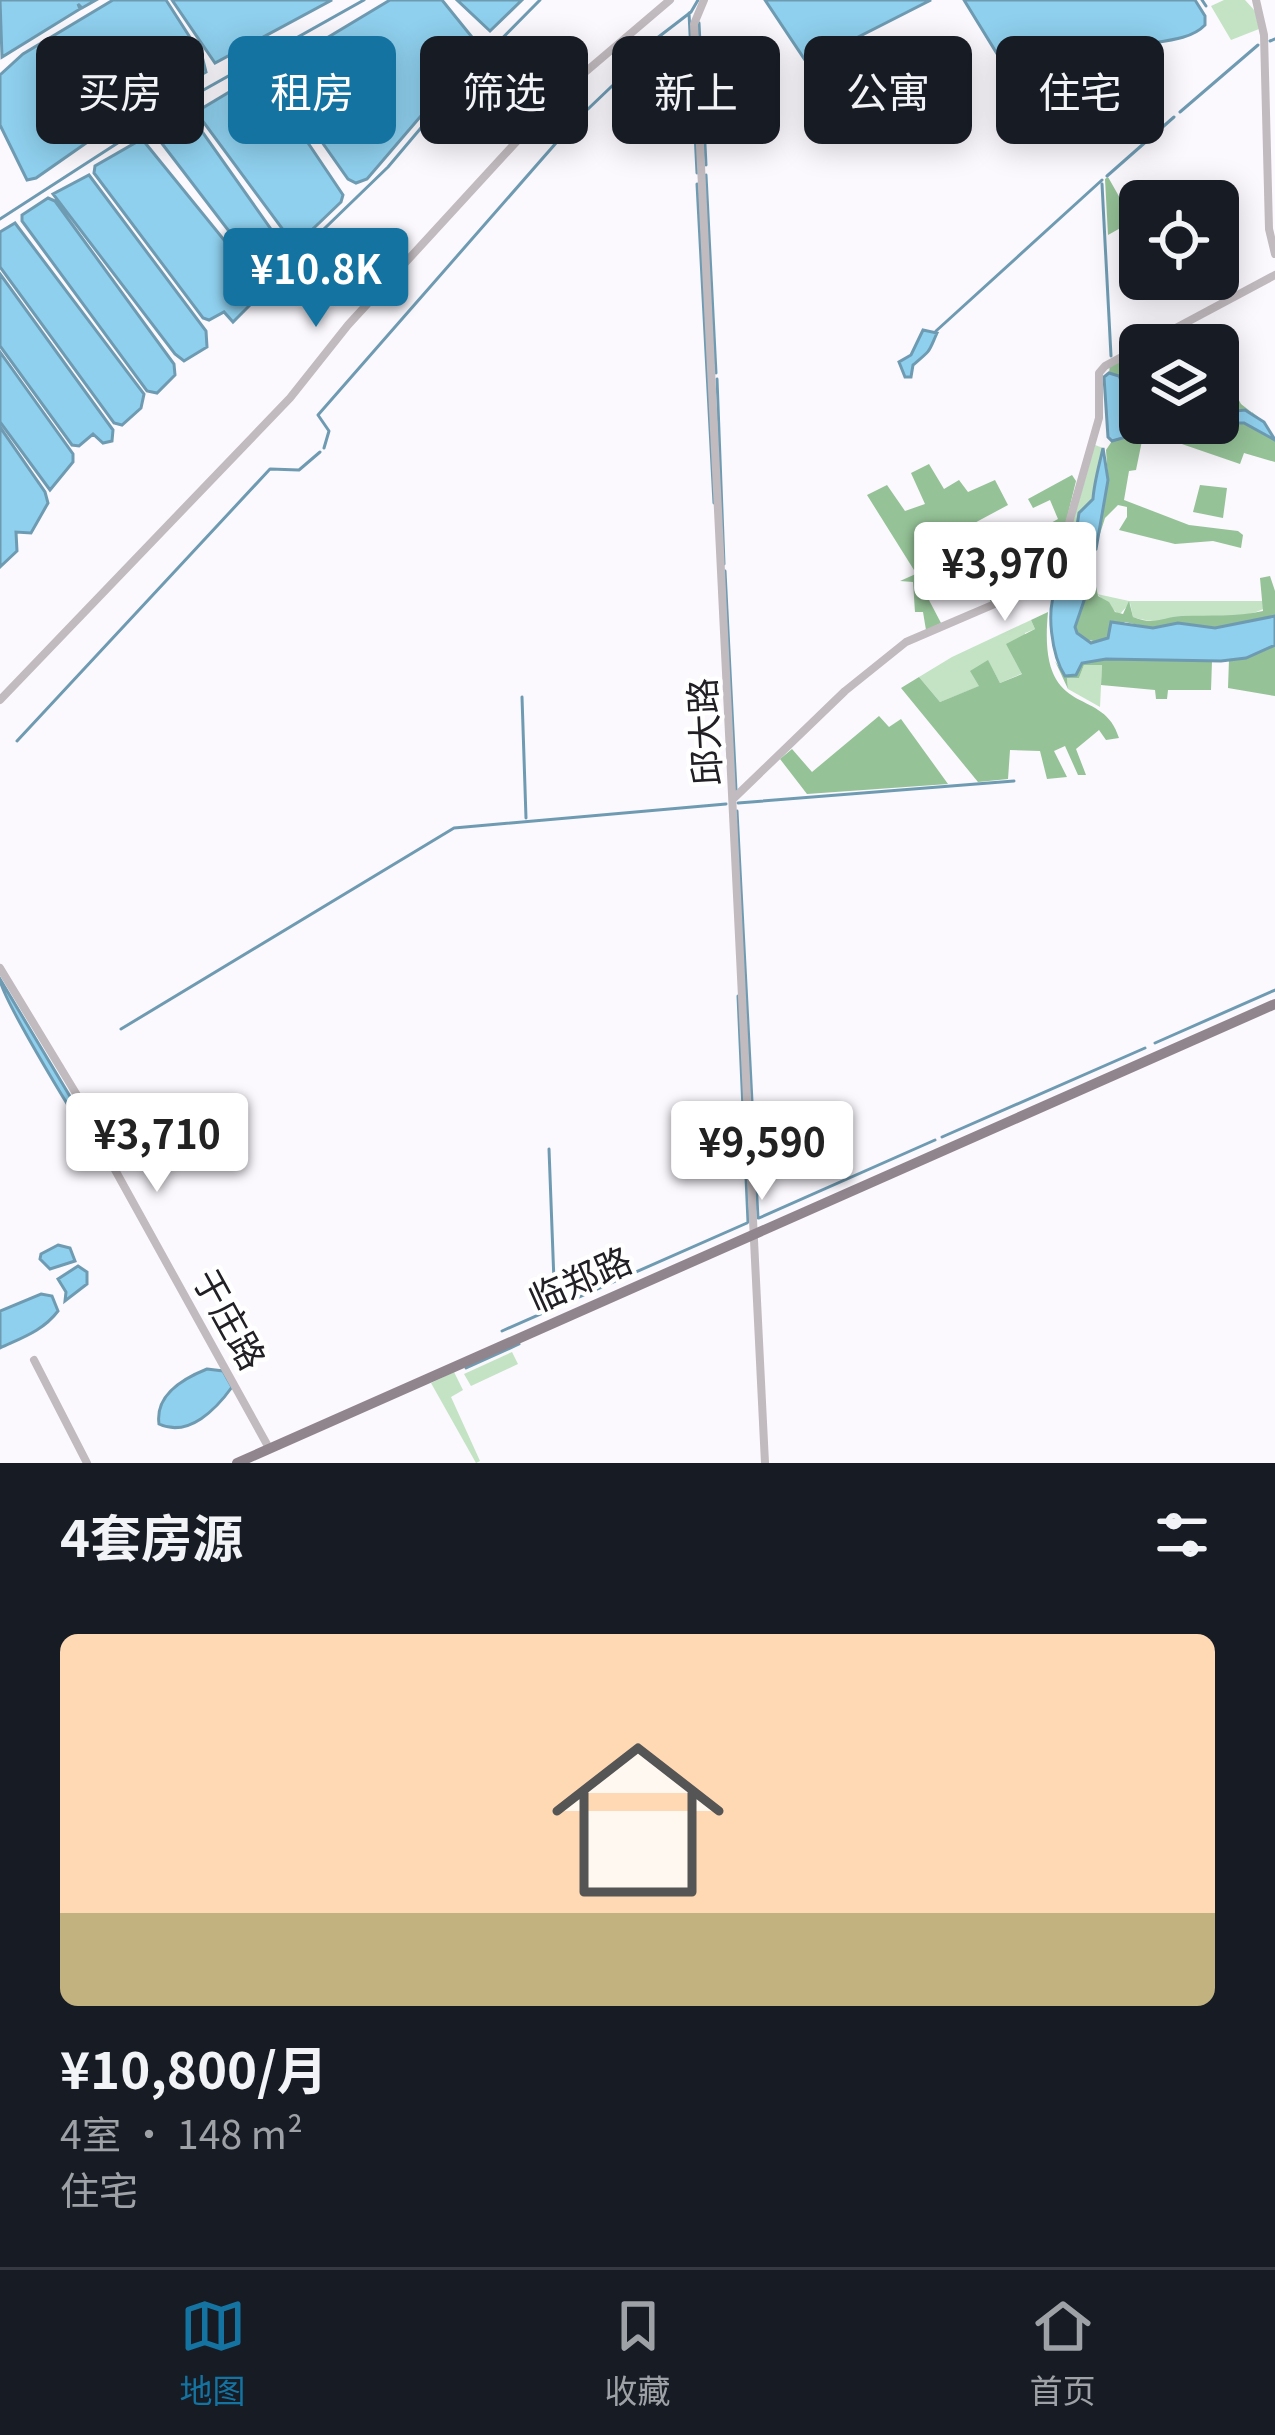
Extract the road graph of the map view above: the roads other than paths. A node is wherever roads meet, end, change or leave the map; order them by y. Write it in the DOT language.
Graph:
graph roads {
  1 [pos="670,0"];
  2 [pos="704,0"];
  3 [pos="1256,0"];
  4 [pos="1275,254"];
  5 [pos="1275,275"];
  6 [pos="1183,324"];
  7 [pos="1119,359"];
  8 [pos="0,700"];
  9 [pos="732,800"];
  10 [pos="0,968"];
  11 [pos="1275,1004"];
  12 [pos="753,1232"];
  13 [pos="34,1360"];
  14 [pos="269,1448"];
  15 [pos="87,1463"];
  16 [pos="237,1463"];
  17 [pos="765,1463"];
  1 -- 8 [label="street"];
  2 -- 9 [label="street, 邱大路"];
  3 -- 4 [label="street"];
  5 -- 6 [label="street"];
  7 -- 9 [label="street"];
  9 -- 12 [label="street, 邱大路"];
  10 -- 14 [label="street, 于庄路"];
  11 -- 12 [label="main road, 临郑路"];
  12 -- 14 [label="main road, 临郑路"];
  12 -- 17 [label="street, 邱大路"];
  13 -- 15 [label="street"];
  14 -- 16 [label="main road, 临郑路"];
}
